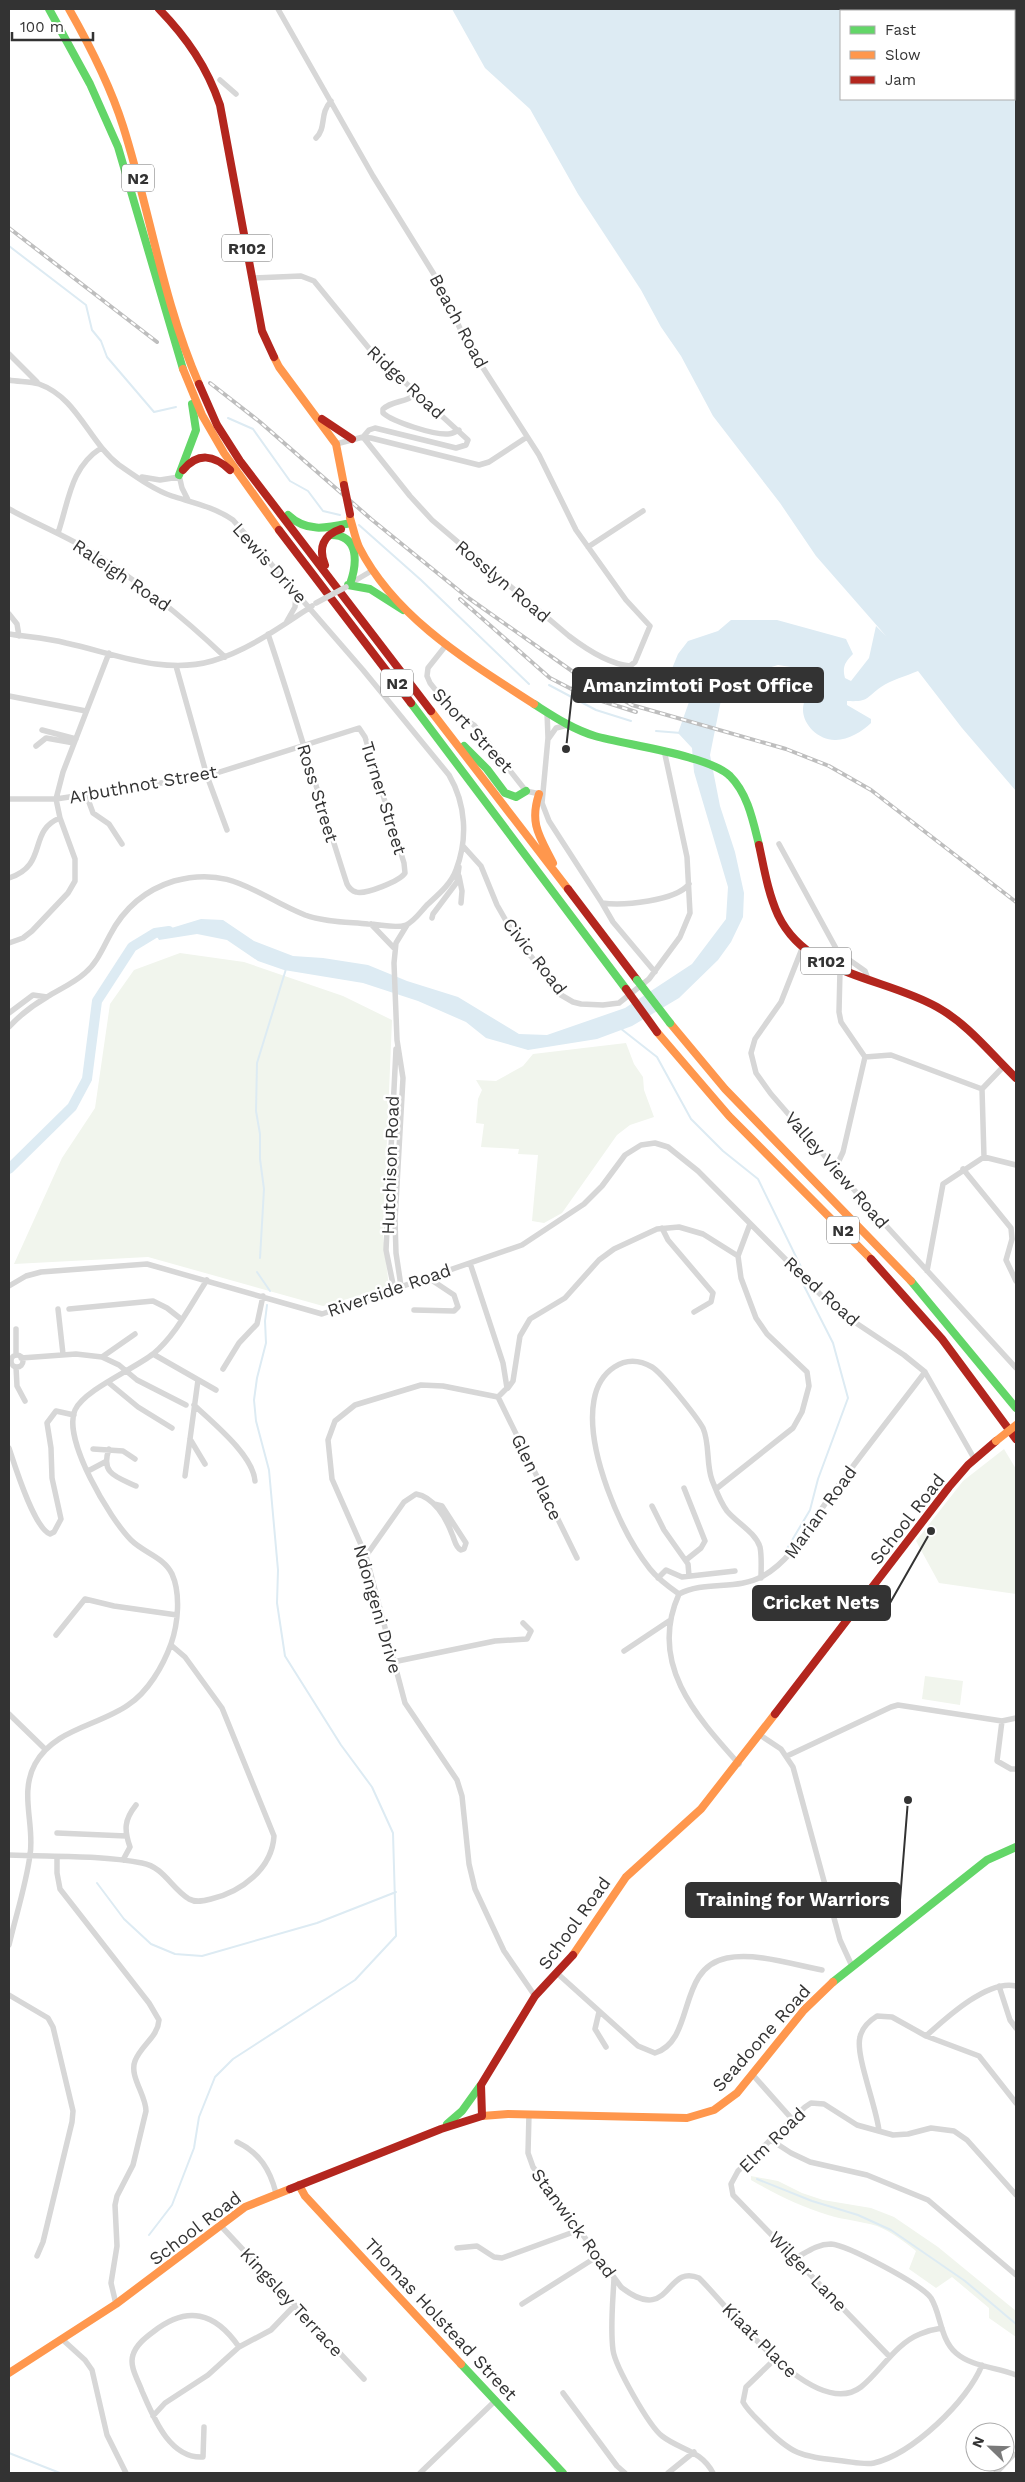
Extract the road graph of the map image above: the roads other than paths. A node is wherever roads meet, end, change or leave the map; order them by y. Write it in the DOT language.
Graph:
graph roads {
  1 [pos="49,9"];
  2 [pos="69,9"];
  3 [pos="159,9"];
  4 [pos="278,9"];
  5 [pos="220,80"];
  6 [pos="236,94"];
  7 [pos="331,101"];
  8 [pos="316,138"];
  9 [pos="252,278"];
  10 [pos="177,356"];
  11 [pos="10,357"];
  12 [pos="9,380"];
  13 [pos="38,383"];
  14 [pos="416,394"];
  15 [pos="316,414"];
  16 [pos="459,430"];
  17 [pos="363,437"];
  18 [pos="527,437"];
  19 [pos="352,439"];
  20 [pos="386,442"];
  21 [pos="336,444"];
  22 [pos="101,448"];
  23 [pos="234,451"];
  24 [pos="375,452"];
  25 [pos="131,473"];
  26 [pos="179,476"];
  27 [pos="188,500"];
  28 [pos="257,501"];
  29 [pos="9,509"];
  30 [pos="642,511"];
  31 [pos="352,524"];
  32 [pos="58,533"];
  33 [pos="328,536"];
  34 [pos="352,545"];
  35 [pos="588,547"];
  36 [pos="374,570"];
  37 [pos="333,581"];
  38 [pos="348,585"];
  39 [pos="296,593"];
  40 [pos="310,608"];
  41 [pos="9,614"];
  42 [pos="418,620"];
  43 [pos="286,623"];
  44 [pos="650,626"];
  45 [pos="9,634"];
  46 [pos="268,634"];
  47 [pos="19,636"];
  48 [pos="447,644"];
  49 [pos="108,653"];
  50 [pos="225,657"];
  51 [pos="176,666"];
  52 [pos="9,696"];
  53 [pos="86,712"];
  54 [pos="547,712"];
  55 [pos="568,725"];
  56 [pos="361,729"];
  57 [pos="42,730"];
  58 [pos="451,737"];
  59 [pos="548,738"];
  60 [pos="75,741"];
  61 [pos="303,744"];
  62 [pos="36,746"];
  63 [pos="664,750"];
  64 [pos="207,776"];
  65 [pos="524,793"];
  66 [pos="86,794"];
  67 [pos="540,798"];
  68 [pos="9,799"];
  69 [pos="56,799"];
  70 [pos="60,818"];
  71 [pos="227,830"];
  72 [pos="122,844"];
  73 [pos="779,844"];
  74 [pos="463,846"];
  75 [pos="459,863"];
  76 [pos="405,868"];
  77 [pos="557,875"];
  78 [pos="459,876"];
  79 [pos="9,878"];
  80 [pos="689,884"];
  81 [pos="461,903"];
  82 [pos="602,903"];
  83 [pos="432,918"];
  84 [pos="371,924"];
  85 [pos="407,924"];
  86 [pos="9,944"];
  87 [pos="803,946"];
  88 [pos="395,949"];
  89 [pos="840,970"];
  90 [pos="654,972"];
  91 [pos="868,979"];
  92 [pos="47,997"];
  93 [pos="9,1012"];
  94 [pos="9,1027"];
  95 [pos="397,1040"];
  96 [pos="865,1056"];
  97 [pos="1004,1066"];
  98 [pos="1016,1078"];
  99 [pos="982,1090"];
  100 [pos="676,1152"];
  101 [pos="984,1157"];
  102 [pos="1016,1164"];
  103 [pos="836,1167"];
  104 [pos="963,1169"];
  105 [pos="750,1224"];
  106 [pos="662,1228"];
  107 [pos="738,1256"];
  108 [pos="470,1263"];
  109 [pos="398,1267"];
  110 [pos="927,1271"];
  111 [pos="427,1277"];
  112 [pos="207,1280"];
  113 [pos="1016,1281"];
  114 [pos="411,1283"];
  115 [pos="9,1286"];
  116 [pos="402,1286"];
  117 [pos="394,1289"];
  118 [pos="264,1296"];
  119 [pos="69,1309"];
  120 [pos="58,1310"];
  121 [pos="414,1310"];
  122 [pos="694,1312"];
  123 [pos="181,1319"];
  124 [pos="16,1329"];
  125 [pos="135,1334"];
  126 [pos="63,1354"];
  127 [pos="153,1354"];
  128 [pos="19,1356"];
  129 [pos="102,1357"];
  130 [pos="16,1367"];
  131 [pos="1016,1368"];
  132 [pos="223,1369"];
  133 [pos="127,1371"];
  134 [pos="925,1372"];
  135 [pos="198,1380"];
  136 [pos="109,1383"];
  137 [pos="507,1388"];
  138 [pos="216,1390"];
  139 [pos="498,1397"];
  140 [pos="25,1401"];
  141 [pos="186,1405"];
  142 [pos="194,1405"];
  143 [pos="1016,1408"];
  144 [pos="74,1415"];
  145 [pos="1016,1425"];
  146 [pos="172,1428"];
  147 [pos="190,1439"];
  148 [pos="1016,1439"];
  149 [pos="9,1448"];
  150 [pos="109,1449"];
  151 [pos="93,1450"];
  152 [pos="135,1459"];
  153 [pos="975,1460"];
  154 [pos="105,1462"];
  155 [pos="205,1464"];
  156 [pos="88,1471"];
  157 [pos="185,1476"];
  158 [pos="254,1481"];
  159 [pos="136,1486"];
  160 [pos="684,1488"];
  161 [pos="716,1489"];
  162 [pos="434,1504"];
  163 [pos="652,1506"];
  164 [pos="366,1556"];
  165 [pos="576,1558"];
  166 [pos="686,1560"];
  167 [pos="735,1571"];
  168 [pos="689,1576"];
  169 [pos="658,1578"];
  170 [pos="761,1578"];
  171 [pos="679,1594"];
  172 [pos="177,1615"];
  173 [pos="669,1622"];
  174 [pos="524,1623"];
  175 [pos="56,1635"];
  176 [pos="171,1645"];
  177 [pos="624,1651"];
  178 [pos="393,1662"];
  179 [pos="9,1714"];
  180 [pos="1016,1718"];
  181 [pos="1002,1721"];
  182 [pos="760,1735"];
  183 [pos="45,1749"];
  184 [pos="787,1756"];
  185 [pos="738,1764"];
  186 [pos="1016,1769"];
  187 [pos="136,1805"];
  188 [pos="57,1833"];
  189 [pos="126,1836"];
  190 [pos="1016,1847"];
  191 [pos="9,1855"];
  192 [pos="30,1856"];
  193 [pos="57,1857"];
  194 [pos="123,1860"];
  195 [pos="9,1945"];
  196 [pos="852,1966"];
  197 [pos="822,1970"];
  198 [pos="558,1974"];
  199 [pos="999,1986"];
  200 [pos="1016,1986"];
  201 [pos="9,1995"];
  202 [pos="535,1996"];
  203 [pos="599,2012"];
  204 [pos="1016,2028"];
  205 [pos="926,2036"];
  206 [pos="606,2047"];
  207 [pos="752,2074"];
  208 [pos="481,2085"];
  209 [pos="1016,2104"];
  210 [pos="529,2114"];
  211 [pos="482,2116"];
  212 [pos="792,2119"];
  213 [pos="441,2129"];
  214 [pos="879,2131"];
  215 [pos="771,2140"];
  216 [pos="237,2142"];
  217 [pos="731,2184"];
  218 [pos="299,2185"];
  219 [pos="276,2193"];
  220 [pos="1016,2195"];
  221 [pos="220,2225"];
  222 [pos="579,2230"];
  223 [pos="458,2248"];
  224 [pos="37,2256"];
  225 [pos="598,2256"];
  226 [pos="796,2258"];
  227 [pos="1016,2275"];
  228 [pos="614,2278"];
  229 [pos="633,2295"];
  230 [pos="116,2304"];
  231 [pos="522,2304"];
  232 [pos="295,2305"];
  233 [pos="942,2328"];
  234 [pos="63,2340"];
  235 [pos="239,2347"];
  236 [pos="890,2357"];
  237 [pos="776,2358"];
  238 [pos="982,2365"];
  239 [pos="9,2373"];
  240 [pos="1016,2375"];
  241 [pos="364,2379"];
  242 [pos="563,2392"];
  243 [pos="496,2400"];
  244 [pos="153,2416"];
  245 [pos="204,2427"];
  246 [pos="694,2452"];
  247 [pos="1016,2454"];
  248 [pos="126,2473"];
  249 [pos="420,2473"];
  250 [pos="563,2473"];
  251 [pos="624,2473"];
  252 [pos="668,2473"];
  253 [pos="713,2473"];
  254 [pos="996,2473"];
  1 -- 10 [label="main road, N2"];
  2 -- 23 [label="main road, N2"];
  3 -- 9 [label="main road, R102"];
  4 -- 7 [label="street, Beach Road"];
  5 -- 6 [label="street"];
  7 -- 8 [label="street"];
  7 -- 18 [label="street, Beach Road"];
  9 -- 14 [label="street, Ridge Road"];
  9 -- 15 [label="main road, R102"];
  10 -- 26 [label="main road"];
  10 -- 28 [label="main road, N2"];
  11 -- 13 [label="street"];
  12 -- 13 [label="street, Lewis Drive"];
  13 -- 22 [label="street, Lewis Drive"];
  14 -- 16 [label="street, Ridge Road"];
  14 -- 16 [label="street"];
  15 -- 19 [label="main road"];
  15 -- 21 [label="main road, R102"];
  16 -- 17 [label="street, Ridge Road"];
  17 -- 19 [label="street"];
  17 -- 20 [label="street"];
  17 -- 24 [label="street, Rosslyn Road"];
  18 -- 20 [label="street"];
  18 -- 35 [label="street, Beach Road"];
  19 -- 21 [label="street"];
  20 -- 24 [label="street"];
  21 -- 31 [label="main road, R102, bridge"];
  22 -- 25 [label="street, Lewis Drive"];
  22 -- 32 [label="street"];
  23 -- 31 [label="main road"];
  23 -- 37 [label="main road, N2"];
  24 -- 44 [label="street, Rosslyn Road"];
  25 -- 26 [label="street"];
  25 -- 27 [label="street, Lewis Drive"];
  26 -- 27 [label="street"];
  26 -- 28 [label="main road"];
  27 -- 39 [label="street, Lewis Drive"];
  28 -- 148 [label="main road, N2, bridge"];
  29 -- 32 [label="street, Raleigh Road"];
  30 -- 35 [label="street"];
  31 -- 33 [label="main road"];
  31 -- 34 [label="main road"];
  31 -- 36 [label="main road, R102"];
  32 -- 50 [label="street, Raleigh Road"];
  33 -- 34 [label="main road"];
  33 -- 37 [label="main road"];
  34 -- 38 [label="main road"];
  35 -- 44 [label="street, Beach Road"];
  36 -- 38 [label="street"];
  36 -- 42 [label="main road, R102"];
  37 -- 58 [label="main road, N2"];
  38 -- 40 [label="street, bridge"];
  38 -- 42 [label="main road"];
  39 -- 40 [label="street, Lewis Drive"];
  39 -- 43 [label="street"];
  40 -- 43 [label="street"];
  40 -- 74 [label="street, Lewis Drive"];
  41 -- 47 [label="street"];
  42 -- 48 [label="main road, R102"];
  43 -- 46 [label="street"];
  45 -- 47 [label="street"];
  46 -- 50 [label="street"];
  46 -- 61 [label="street, Ross Street"];
  47 -- 49 [label="street"];
  48 -- 54 [label="main road, R102"];
  48 -- 65 [label="street, Short Street"];
  49 -- 51 [label="street"];
  49 -- 53 [label="street"];
  50 -- 51 [label="street"];
  51 -- 64 [label="street"];
  52 -- 53 [label="street"];
  53 -- 60 [label="street"];
  54 -- 55 [label="main road, R102"];
  54 -- 59 [label="street"];
  55 -- 59 [label="street"];
  55 -- 63 [label="main road, R102"];
  56 -- 61 [label="street, Arbuthnot Street"];
  56 -- 76 [label="street, Turner Street"];
  57 -- 60 [label="street"];
  58 -- 65 [label="main road"];
  58 -- 77 [label="main road, N2"];
  59 -- 67 [label="street"];
  60 -- 62 [label="street"];
  60 -- 69 [label="street"];
  61 -- 64 [label="street, Arbuthnot Street"];
  61 -- 76 [label="street, Ross Street"];
  63 -- 80 [label="street, Civic Road"];
  63 -- 87 [label="main road, R102"];
  64 -- 66 [label="street, Arbuthnot Street"];
  64 -- 71 [label="street"];
  65 -- 67 [label="street"];
  66 -- 69 [label="street, Arbuthnot Street"];
  66 -- 72 [label="street"];
  67 -- 77 [label="main road"];
  67 -- 82 [label="street"];
  68 -- 69 [label="street, Arbuthnot Street"];
  69 -- 70 [label="street"];
  70 -- 79 [label="street"];
  70 -- 86 [label="street"];
  73 -- 91 [label="street"];
  74 -- 75 [label="street, Lewis Drive"];
  74 -- 90 [label="street, Civic Road"];
  75 -- 78 [label="street"];
  75 -- 85 [label="street"];
  77 -- 143 [label="main road, N2, bridge"];
  78 -- 81 [label="street"];
  78 -- 83 [label="street"];
  80 -- 82 [label="street"];
  80 -- 90 [label="street, Civic Road"];
  82 -- 90 [label="street"];
  84 -- 85 [label="street"];
  84 -- 88 [label="street"];
  84 -- 92 [label="street"];
  85 -- 88 [label="street, Hutchison Road"];
  87 -- 89 [label="main road, R102"];
  87 -- 103 [label="street, Valley View Road"];
  88 -- 95 [label="street, Hutchison Road"];
  89 -- 91 [label="main road, R102"];
  89 -- 96 [label="street"];
  91 -- 97 [label="main road, R102"];
  92 -- 93 [label="street"];
  92 -- 94 [label="street"];
  95 -- 109 [label="street, Hutchison Road"];
  95 -- 117 [label="street, Hutchison Road"];
  96 -- 99 [label="street"];
  96 -- 103 [label="street"];
  97 -- 98 [label="main road, R102"];
  97 -- 99 [label="street"];
  99 -- 101 [label="street"];
  100 -- 105 [label="street, Reed Road"];
  100 -- 108 [label="street, Riverside Road"];
  101 -- 102 [label="street"];
  101 -- 104 [label="street"];
  103 -- 110 [label="street, Valley View Road"];
  104 -- 110 [label="street"];
  104 -- 113 [label="street"];
  105 -- 107 [label="street"];
  105 -- 134 [label="street, Reed Road"];
  106 -- 107 [label="street"];
  106 -- 122 [label="street"];
  106 -- 137 [label="street"];
  107 -- 161 [label="street"];
  108 -- 111 [label="street, Riverside Road"];
  108 -- 137 [label="street"];
  109 -- 114 [label="street"];
  109 -- 116 [label="street, Hutchison Road"];
  110 -- 131 [label="street, Valley View Road"];
  111 -- 114 [label="street, Riverside Road"];
  111 -- 121 [label="street"];
  112 -- 115 [label="street, Riverside Road"];
  112 -- 118 [label="street, Riverside Road"];
  112 -- 123 [label="street"];
  114 -- 116 [label="street, Riverside Road"];
  116 -- 117 [label="street, Riverside Road"];
  117 -- 118 [label="street, Riverside Road"];
  118 -- 132 [label="street"];
  119 -- 123 [label="street"];
  120 -- 126 [label="street"];
  123 -- 127 [label="street"];
  124 -- 128 [label="street"];
  125 -- 129 [label="street"];
  126 -- 128 [label="street"];
  126 -- 129 [label="street"];
  127 -- 133 [label="street"];
  127 -- 135 [label="street"];
  128 -- 130 [label="street"];
  128 -- 130 [label="street"];
  129 -- 133 [label="street"];
  130 -- 140 [label="street"];
  133 -- 136 [label="street"];
  133 -- 141 [label="street"];
  134 -- 153 [label="street, Reed Road"];
  134 -- 170 [label="street, Marian Road"];
  135 -- 138 [label="street"];
  135 -- 142 [label="street"];
  136 -- 144 [label="street"];
  136 -- 146 [label="street"];
  137 -- 139 [label="street"];
  139 -- 164 [label="street, Ndongeni Drive"];
  139 -- 165 [label="street, Glen Place"];
  142 -- 147 [label="street"];
  142 -- 158 [label="street"];
  144 -- 149 [label="street"];
  144 -- 156 [label="street"];
  145 -- 153 [label="main road, School Road, bridge"];
  147 -- 155 [label="street"];
  147 -- 157 [label="street"];
  150 -- 151 [label="street"];
  150 -- 152 [label="street"];
  150 -- 154 [label="street"];
  153 -- 182 [label="main road, School Road"];
  154 -- 156 [label="street"];
  154 -- 159 [label="street"];
  156 -- 172 [label="street"];
  160 -- 166 [label="street"];
  161 -- 169 [label="street"];
  161 -- 170 [label="street"];
  162 -- 162 [label="street"];
  162 -- 164 [label="street"];
  163 -- 166 [label="street"];
  164 -- 178 [label="street, Ndongeni Drive"];
  166 -- 168 [label="street"];
  167 -- 168 [label="street"];
  168 -- 169 [label="street"];
  169 -- 171 [label="street"];
  170 -- 171 [label="street, Marian Road"];
  171 -- 173 [label="street"];
  172 -- 175 [label="street"];
  172 -- 176 [label="street"];
  173 -- 177 [label="street"];
  173 -- 185 [label="street"];
  174 -- 178 [label="street"];
  176 -- 183 [label="street"];
  176 -- 194 [label="street"];
  178 -- 202 [label="street, Ndongeni Drive"];
  179 -- 183 [label="street"];
  180 -- 181 [label="street"];
  181 -- 184 [label="street"];
  181 -- 186 [label="street"];
  182 -- 184 [label="street"];
  182 -- 185 [label="main road, School Road"];
  183 -- 192 [label="street"];
  184 -- 196 [label="street"];
  185 -- 198 [label="main road, School Road"];
  187 -- 189 [label="street"];
  188 -- 189 [label="street"];
  189 -- 194 [label="street"];
  190 -- 196 [label="main road, Seadoone Road"];
  191 -- 192 [label="street"];
  192 -- 193 [label="street"];
  192 -- 195 [label="street"];
  193 -- 194 [label="street"];
  193 -- 230 [label="street"];
  196 -- 207 [label="main road, Seadoone Road"];
  197 -- 203 [label="street"];
  198 -- 202 [label="main road, School Road"];
  198 -- 203 [label="street"];
  199 -- 200 [label="street"];
  199 -- 204 [label="street"];
  199 -- 205 [label="street"];
  201 -- 224 [label="street"];
  202 -- 208 [label="main road, School Road"];
  203 -- 206 [label="street"];
  205 -- 209 [label="street"];
  205 -- 214 [label="street"];
  207 -- 210 [label="main road, Seadoone Road"];
  207 -- 212 [label="street"];
  208 -- 211 [label="main road"];
  208 -- 213 [label="main road, School Road"];
  210 -- 211 [label="main road, Seadoone Road"];
  210 -- 222 [label="street, Stanwick Road"];
  211 -- 213 [label="main road, School Road"];
  212 -- 214 [label="street, Elm Road"];
  212 -- 215 [label="street, Elm Road"];
  213 -- 218 [label="main road, School Road"];
  214 -- 220 [label="street"];
  215 -- 217 [label="street, Elm Road"];
  215 -- 227 [label="street"];
  216 -- 219 [label="street"];
  217 -- 226 [label="street, Wilger Lane"];
  218 -- 219 [label="main road, School Road"];
  218 -- 243 [label="main road, Thomas Holstead Street"];
  219 -- 221 [label="main road, School Road"];
  221 -- 230 [label="main road, School Road"];
  221 -- 232 [label="street, Kingsley Terrace"];
  222 -- 223 [label="street"];
  222 -- 225 [label="street, Stanwick Road"];
  225 -- 228 [label="street, Stanwick Road"];
  225 -- 231 [label="street"];
  226 -- 233 [label="street"];
  226 -- 236 [label="street, Wilger Lane"];
  228 -- 229 [label="street, Stanwick Road"];
  228 -- 246 [label="street"];
  229 -- 237 [label="street, Kiaat Place"];
  230 -- 234 [label="main road, School Road"];
  232 -- 235 [label="street"];
  232 -- 241 [label="street, Kingsley Terrace"];
  233 -- 236 [label="street, Kiaat Place"];
  233 -- 238 [label="street"];
  234 -- 239 [label="main road, School Road"];
  234 -- 248 [label="street"];
  235 -- 244 [label="street"];
  235 -- 244 [label="street"];
  236 -- 237 [label="street, Kiaat Place"];
  237 -- 238 [label="street"];
  238 -- 240 [label="street"];
  242 -- 251 [label="street"];
  243 -- 249 [label="street"];
  243 -- 250 [label="main road, Thomas Holstead Street"];
  244 -- 245 [label="street"];
  246 -- 252 [label="street"];
  246 -- 253 [label="street"];
  247 -- 254 [label="street"];
}
